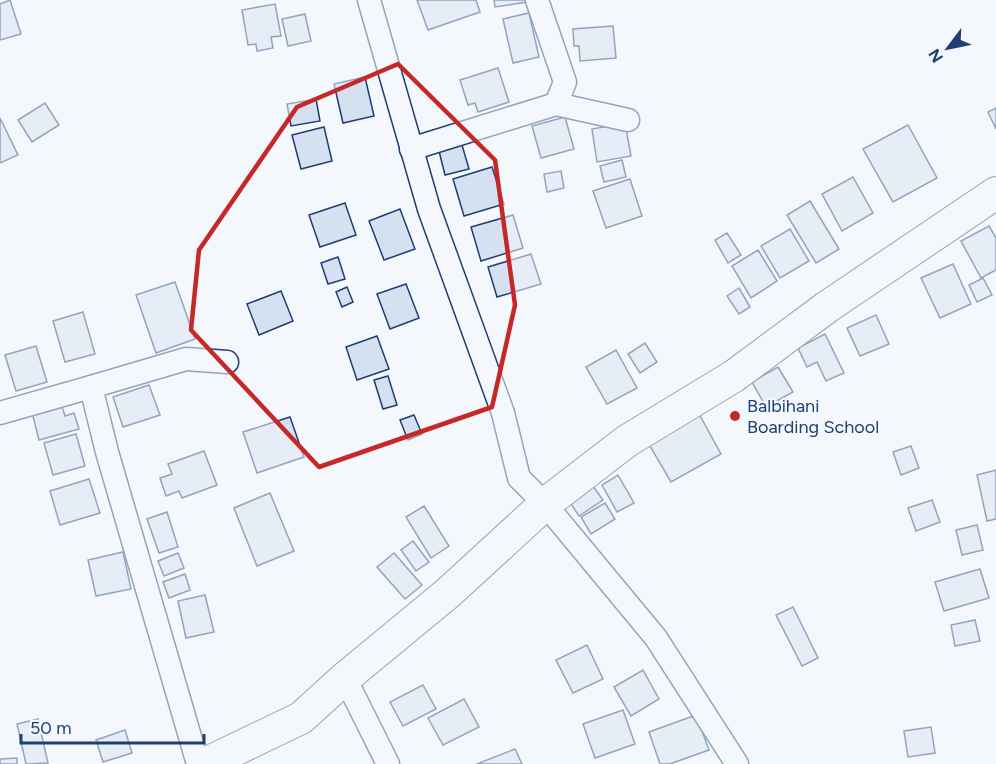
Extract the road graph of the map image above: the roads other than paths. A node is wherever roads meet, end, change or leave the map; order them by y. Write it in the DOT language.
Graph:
graph roads {
  1 [pos="537,0"];
  2 [pos="373,2"];
  3 [pos="556,105"];
  4 [pos="628,120"];
  5 [pos="411,149"];
  6 [pos="996,193"];
  7 [pos="227,362"];
  8 [pos="90,387"];
  9 [pos="0,413"];
  10 [pos="545,504"];
  11 [pos="345,678"];
  12 [pos="198,764"];
  13 [pos="205,764"];
  14 [pos="388,764"];
  15 [pos="737,764"];
  1 -- 3 [label="street"];
  2 -- 5 [label="street"];
  3 -- 4 [label="street"];
  3 -- 5 [label="street"];
  5 -- 10 [label="street"];
  6 -- 10 [label="street"];
  7 -- 8 [label="street"];
  8 -- 9 [label="street"];
  8 -- 12 [label="street"];
  10 -- 11 [label="street"];
  10 -- 15 [label="street"];
  11 -- 13 [label="street"];
  11 -- 14 [label="street"];
}
